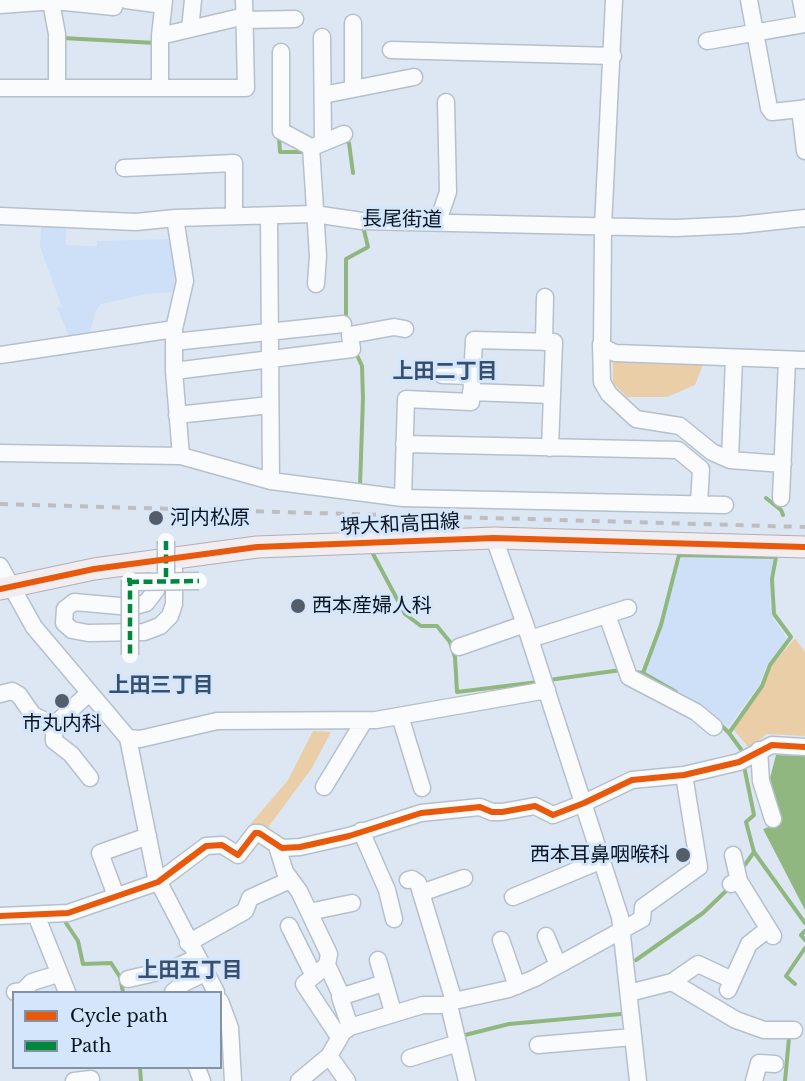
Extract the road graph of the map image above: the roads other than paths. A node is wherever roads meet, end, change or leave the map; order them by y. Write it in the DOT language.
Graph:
graph roads {
  1 [pos="193,0"];
  2 [pos="614,0"];
  3 [pos="749,0"];
  4 [pos="801,0"];
  5 [pos="25,1"];
  6 [pos="54,1"];
  7 [pos="163,2"];
  8 [pos="120,4"];
  9 [pos="0,5"];
  10 [pos="245,12"];
  11 [pos="295,19"];
  12 [pos="805,22"];
  13 [pos="353,23"];
  14 [pos="190,29"];
  15 [pos="755,32"];
  16 [pos="160,36"];
  17 [pos="322,37"];
  18 [pos="706,41"];
  19 [pos="391,50"];
  20 [pos="281,52"];
  21 [pos="613,56"];
  22 [pos="414,77"];
  23 [pos="0,88"];
  24 [pos="57,88"];
  25 [pos="160,88"];
  26 [pos="353,89"];
  27 [pos="323,95"];
  28 [pos="446,102"];
  29 [pos="802,109"];
  30 [pos="344,134"];
  31 [pos="317,145"];
  32 [pos="805,151"];
  33 [pos="124,168"];
  34 [pos="314,214"];
  35 [pos="0,216"];
  36 [pos="234,216"];
  37 [pos="269,216"];
  38 [pos="175,218"];
  39 [pos="805,218"];
  40 [pos="438,221"];
  41 [pos="603,227"];
  42 [pos="316,284"];
  43 [pos="545,297"];
  44 [pos="342,324"];
  45 [pos="405,329"];
  46 [pos="269,332"];
  47 [pos="174,335"];
  48 [pos="544,342"];
  49 [pos="601,344"];
  50 [pos="0,356"];
  51 [pos="734,358"];
  52 [pos="269,360"];
  53 [pos="787,360"];
  54 [pos="805,360"];
  55 [pos="174,371"];
  56 [pos="442,375"];
  57 [pos="472,384"];
  58 [pos="552,395"];
  59 [pos="270,405"];
  60 [pos="177,415"];
  61 [pos="404,444"];
  62 [pos="550,448"];
  63 [pos="0,453"];
  64 [pos="181,456"];
  65 [pos="730,460"];
  66 [pos="783,464"];
  67 [pos="271,481"];
  68 [pos="403,498"];
  69 [pos="781,498"];
  70 [pos="699,504"];
  71 [pos="725,505"];
  72 [pos="494,538"];
  73 [pos="805,547"];
  74 [pos="163,550"];
  75 [pos="0,566"];
  76 [pos="166,581"];
  77 [pos="199,581"];
  78 [pos="5,588"];
  79 [pos="628,608"];
  80 [pos="607,615"];
  81 [pos="528,631"];
  82 [pos="459,647"];
  83 [pos="130,655"];
  84 [pos="545,684"];
  85 [pos="0,694"];
  86 [pos="88,694"];
  87 [pos="400,716"];
  88 [pos="363,721"];
  89 [pos="54,725"];
  90 [pos="714,728"];
  91 [pos="128,738"];
  92 [pos="805,747"];
  93 [pos="759,750"];
  94 [pos="684,775"];
  95 [pos="90,778"];
  96 [pos="324,787"];
  97 [pos="422,788"];
  98 [pos="584,803"];
  99 [pos="772,819"];
  100 [pos="361,831"];
  101 [pos="148,836"];
  102 [pos="277,846"];
  103 [pos="733,855"];
  104 [pos="602,860"];
  105 [pos="464,878"];
  106 [pos="290,880"];
  107 [pos="408,880"];
  108 [pos="158,882"];
  109 [pos="421,893"];
  110 [pos="116,896"];
  111 [pos="513,897"];
  112 [pos="352,903"];
  113 [pos="309,912"];
  114 [pos="36,915"];
  115 [pos="0,916"];
  116 [pos="394,919"];
  117 [pos="289,926"];
  118 [pos="623,932"];
  119 [pos="546,936"];
  120 [pos="501,939"];
  121 [pos="192,950"];
  122 [pos="378,960"];
  123 [pos="558,965"];
  124 [pos="320,970"];
  125 [pos="205,973"];
  126 [pos="58,974"];
  127 [pos="129,980"];
  128 [pos="672,982"];
  129 [pos="384,983"];
  130 [pos="517,986"];
  131 [pos="20,991"];
  132 [pos="66,991"];
  133 [pos="175,991"];
  134 [pos="215,991"];
  135 [pos="629,993"];
  136 [pos="342,997"];
  137 [pos="452,1003"];
  138 [pos="222,1006"];
  139 [pos="393,1012"];
  140 [pos="794,1030"];
  141 [pos="344,1032"];
  142 [pos="633,1037"];
  143 [pos="458,1043"];
  144 [pos="538,1045"];
  145 [pos="329,1056"];
  146 [pos="410,1058"];
  147 [pos="763,1061"];
  148 [pos="91,1076"];
  149 [pos="74,1081"];
  150 [pos="233,1081"];
  151 [pos="299,1081"];
  152 [pos="347,1081"];
  153 [pos="467,1081"];
  154 [pos="638,1081"];
  155 [pos="754,1081"];
  1 -- 14 [label="street"];
  2 -- 21 [label="street"];
  3 -- 15 [label="street"];
  4 -- 12 [label="street"];
  5 -- 6 [label="street"];
  5 -- 9 [label="street"];
  6 -- 8 [label="street"];
  6 -- 24 [label="street"];
  7 -- 8 [label="street"];
  7 -- 16 [label="street"];
  10 -- 11 [label="street"];
  10 -- 14 [label="street"];
  10 -- 25 [label="street"];
  12 -- 15 [label="street"];
  13 -- 26 [label="street"];
  14 -- 16 [label="street"];
  15 -- 18 [label="street"];
  15 -- 29 [label="street"];
  16 -- 25 [label="street"];
  17 -- 27 [label="street"];
  19 -- 21 [label="street"];
  20 -- 31 [label="street"];
  21 -- 41 [label="street"];
  22 -- 26 [label="street"];
  23 -- 24 [label="street"];
  24 -- 25 [label="street"];
  26 -- 27 [label="street"];
  27 -- 31 [label="street"];
  28 -- 40 [label="street"];
  29 -- 32 [label="street"];
  30 -- 31 [label="street"];
  31 -- 34 [label="street"];
  33 -- 36 [label="street"];
  34 -- 37 [label="street, 長尾街道"];
  34 -- 40 [label="street, 長尾街道"];
  34 -- 42 [label="street"];
  35 -- 38 [label="street, 長尾街道"];
  36 -- 37 [label="street, 長尾街道"];
  36 -- 38 [label="street, 長尾街道"];
  37 -- 46 [label="street"];
  38 -- 47 [label="street"];
  39 -- 41 [label="street, 長尾街道"];
  40 -- 41 [label="street, 長尾街道"];
  41 -- 49 [label="street"];
  43 -- 48 [label="street"];
  44 -- 46 [label="street"];
  45 -- 52 [label="street"];
  46 -- 47 [label="street"];
  46 -- 52 [label="street"];
  47 -- 50 [label="street"];
  47 -- 55 [label="street"];
  48 -- 57 [label="street"];
  48 -- 58 [label="street"];
  49 -- 51 [label="street"];
  49 -- 65 [label="street"];
  51 -- 53 [label="street"];
  51 -- 65 [label="street"];
  52 -- 55 [label="street"];
  52 -- 59 [label="street"];
  53 -- 54 [label="street"];
  53 -- 66 [label="street"];
  55 -- 60 [label="street"];
  56 -- 57 [label="street"];
  57 -- 58 [label="street"];
  57 -- 61 [label="street"];
  58 -- 62 [label="street"];
  59 -- 60 [label="street"];
  59 -- 67 [label="street"];
  60 -- 64 [label="street"];
  61 -- 62 [label="street"];
  61 -- 68 [label="street"];
  62 -- 70 [label="street"];
  63 -- 64 [label="street"];
  64 -- 67 [label="street"];
  65 -- 66 [label="street"];
  66 -- 69 [label="street"];
  67 -- 68 [label="street"];
  68 -- 70 [label="street"];
  70 -- 71 [label="street"];
  72 -- 73 [label="main road, 堺大和高田線"];
  72 -- 74 [label="main road, 堺大和高田線"];
  72 -- 81 [label="street"];
  74 -- 74 [label="street"];
  74 -- 76 [label="street, bridge"];
  74 -- 78 [label="main road, 堺大和高田線"];
  75 -- 78 [label="street"];
  76 -- 77 [label="street, bridge"];
  76 -- 83 [label="street, bridge"];
  78 -- 86 [label="street"];
  79 -- 80 [label="street"];
  80 -- 81 [label="street"];
  80 -- 90 [label="street"];
  81 -- 82 [label="street"];
  81 -- 84 [label="street"];
  84 -- 87 [label="street"];
  84 -- 98 [label="street"];
  85 -- 89 [label="street"];
  86 -- 89 [label="street"];
  86 -- 91 [label="street"];
  87 -- 88 [label="street"];
  87 -- 97 [label="street"];
  88 -- 91 [label="street"];
  88 -- 96 [label="street"];
  89 -- 95 [label="street"];
  91 -- 101 [label="street"];
  92 -- 93 [label="street"];
  93 -- 94 [label="street"];
  93 -- 99 [label="street"];
  94 -- 98 [label="street"];
  94 -- 118 [label="street"];
  98 -- 100 [label="street"];
  98 -- 104 [label="street"];
  100 -- 102 [label="street"];
  100 -- 116 [label="street"];
  101 -- 108 [label="street"];
  101 -- 110 [label="street"];
  102 -- 106 [label="street"];
  102 -- 108 [label="street"];
  103 -- 128 [label="street"];
  104 -- 111 [label="street"];
  104 -- 118 [label="street"];
  105 -- 109 [label="street"];
  106 -- 113 [label="street"];
  106 -- 121 [label="street"];
  107 -- 109 [label="street"];
  108 -- 110 [label="street"];
  108 -- 121 [label="street"];
  109 -- 137 [label="street"];
  110 -- 114 [label="street"];
  112 -- 113 [label="street"];
  113 -- 124 [label="street"];
  114 -- 115 [label="street"];
  114 -- 126 [label="street"];
  117 -- 124 [label="street"];
  118 -- 123 [label="street"];
  118 -- 135 [label="street"];
  119 -- 123 [label="street"];
  120 -- 130 [label="street"];
  121 -- 125 [label="street"];
  121 -- 127 [label="street"];
  122 -- 129 [label="street"];
  123 -- 130 [label="street"];
  124 -- 136 [label="street"];
  124 -- 141 [label="street"];
  125 -- 133 [label="street"];
  125 -- 134 [label="street"];
  126 -- 131 [label="street"];
  126 -- 132 [label="street"];
  128 -- 135 [label="street"];
  128 -- 140 [label="street"];
  129 -- 136 [label="street"];
  129 -- 139 [label="street"];
  130 -- 137 [label="street"];
  135 -- 142 [label="street"];
  136 -- 141 [label="street"];
  137 -- 139 [label="street"];
  137 -- 143 [label="street"];
  138 -- 150 [label="street"];
  139 -- 141 [label="street"];
  141 -- 145 [label="street"];
  142 -- 144 [label="street"];
  142 -- 154 [label="street"];
  143 -- 146 [label="street"];
  143 -- 153 [label="street"];
  145 -- 151 [label="street"];
  145 -- 152 [label="street"];
  147 -- 155 [label="street"];
  148 -- 149 [label="street"];
}
